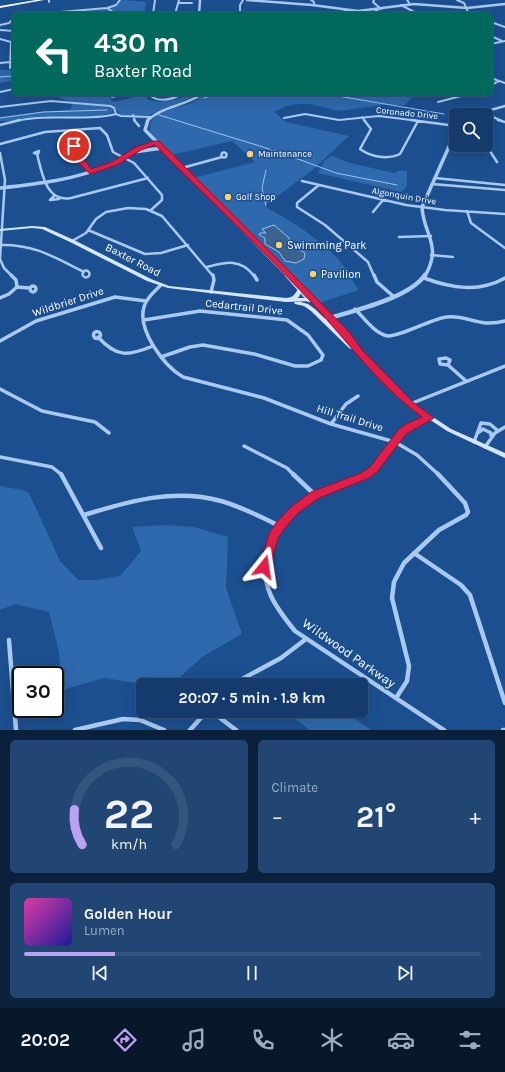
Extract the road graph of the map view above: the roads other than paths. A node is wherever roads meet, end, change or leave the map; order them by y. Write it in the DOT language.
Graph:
graph roads {
  1 [pos="35,0"];
  2 [pos="42,0"];
  3 [pos="120,0"];
  4 [pos="155,0"];
  5 [pos="179,0"];
  6 [pos="200,0"];
  7 [pos="243,0"];
  8 [pos="247,0"];
  9 [pos="311,0"];
  10 [pos="374,0"];
  11 [pos="407,0"];
  12 [pos="457,0"];
  13 [pos="178,3"];
  14 [pos="192,3"];
  15 [pos="410,4"];
  16 [pos="314,5"];
  17 [pos="401,5"];
  18 [pos="504,5"];
  19 [pos="1,6"];
  20 [pos="106,8"];
  21 [pos="467,8"];
  22 [pos="381,9"];
  23 [pos="346,10"];
  24 [pos="375,10"];
  25 [pos="68,12"];
  26 [pos="113,12"];
  27 [pos="153,12"];
  28 [pos="176,12"];
  29 [pos="199,12"];
  30 [pos="240,12"];
  31 [pos="380,12"];
  32 [pos="414,12"];
  33 [pos="468,12"];
  34 [pos="12,20"];
  35 [pos="493,23"];
  36 [pos="0,25"];
  37 [pos="505,27"];
  38 [pos="0,30"];
  39 [pos="12,31"];
  40 [pos="493,37"];
  41 [pos="0,39"];
  42 [pos="504,41"];
  43 [pos="493,44"];
  44 [pos="0,62"];
  45 [pos="10,62"];
  46 [pos="10,68"];
  47 [pos="493,79"];
  48 [pos="499,81"];
  49 [pos="505,83"];
  50 [pos="493,84"];
  51 [pos="12,89"];
  52 [pos="0,92"];
  53 [pos="116,96"];
  54 [pos="150,96"];
  55 [pos="178,96"];
  56 [pos="198,96"];
  57 [pos="461,96"];
  58 [pos="112,97"];
  59 [pos="438,102"];
  60 [pos="505,106"];
  61 [pos="0,107"];
  62 [pos="493,109"];
  63 [pos="116,114"];
  64 [pos="133,116"];
  65 [pos="151,117"];
  66 [pos="362,117"];
  67 [pos="284,118"];
  68 [pos="493,118"];
  69 [pos="418,121"];
  70 [pos="505,122"];
  71 [pos="0,125"];
  72 [pos="449,125"];
  73 [pos="139,126"];
  74 [pos="156,142"];
  75 [pos="0,144"];
  76 [pos="162,148"];
  77 [pos="74,149"];
  78 [pos="449,149"];
  79 [pos="134,152"];
  80 [pos="491,152"];
  81 [pos="0,154"];
  82 [pos="37,154"];
  83 [pos="222,157"];
  84 [pos="124,158"];
  85 [pos="497,162"];
  86 [pos="182,168"];
  87 [pos="90,172"];
  88 [pos="148,178"];
  89 [pos="435,178"];
  90 [pos="302,181"];
  91 [pos="46,182"];
  92 [pos="432,184"];
  93 [pos="318,185"];
  94 [pos="505,185"];
  95 [pos="2,188"];
  96 [pos="505,190"];
  97 [pos="54,196"];
  98 [pos="59,198"];
  99 [pos="382,200"];
  100 [pos="422,208"];
  101 [pos="1,209"];
  102 [pos="151,210"];
  103 [pos="467,211"];
  104 [pos="373,212"];
  105 [pos="505,214"];
  106 [pos="0,230"];
  107 [pos="88,230"];
  108 [pos="431,236"];
  109 [pos="400,237"];
  110 [pos="72,241"];
  111 [pos="0,245"];
  112 [pos="188,245"];
  113 [pos="505,248"];
  114 [pos="431,255"];
  115 [pos="453,257"];
  116 [pos="207,267"];
  117 [pos="84,272"];
  118 [pos="424,278"];
  119 [pos="505,278"];
  120 [pos="257,280"];
  121 [pos="293,280"];
  122 [pos="161,285"];
  123 [pos="17,287"];
  124 [pos="29,288"];
  125 [pos="300,290"];
  126 [pos="211,292"];
  127 [pos="393,296"];
  128 [pos="261,297"];
  129 [pos="0,298"];
  130 [pos="286,300"];
  131 [pos="311,300"];
  132 [pos="146,301"];
  133 [pos="355,309"];
  134 [pos="328,318"];
  135 [pos="144,320"];
  136 [pos="505,321"];
  137 [pos="98,337"];
  138 [pos="0,341"];
  139 [pos="152,346"];
  140 [pos="360,353"];
  141 [pos="161,357"];
  142 [pos="448,365"];
  143 [pos="505,366"];
  144 [pos="466,381"];
  145 [pos="0,389"];
  146 [pos="358,396"];
  147 [pos="410,404"];
  148 [pos="429,418"];
  149 [pos="331,424"];
  150 [pos="505,427"];
  151 [pos="497,430"];
  152 [pos="479,432"];
  153 [pos="109,433"];
  154 [pos="491,436"];
  155 [pos="394,442"];
  156 [pos="474,442"];
  157 [pos="244,446"];
  158 [pos="485,447"];
  159 [pos="505,456"];
  160 [pos="0,457"];
  161 [pos="315,495"];
  162 [pos="84,515"];
  163 [pos="280,526"];
  164 [pos="101,548"];
  165 [pos="414,554"];
  166 [pos="306,639"];
  167 [pos="9,640"];
  168 [pos="244,678"];
  169 [pos="396,698"];
  170 [pos="505,703"];
  171 [pos="201,718"];
  172 [pos="220,718"];
  173 [pos="16,730"];
  174 [pos="75,730"];
  175 [pos="164,730"];
  176 [pos="190,730"];
  177 [pos="236,730"];
  178 [pos="444,730"];
  1 -- 19 [label="highway"];
  2 -- 19 [label="highway"];
  3 -- 20 [label="street"];
  4 -- 27 [label="street"];
  5 -- 13 [label="street"];
  6 -- 29 [label="street"];
  7 -- 30 [label="street"];
  8 -- 16 [label="street"];
  9 -- 16 [label="street"];
  10 -- 22 [label="street"];
  11 -- 15 [label="street"];
  12 -- 21 [label="street"];
  13 -- 14 [label="street"];
  13 -- 28 [label="street"];
  15 -- 17 [label="street"];
  15 -- 21 [label="street"];
  16 -- 23 [label="street"];
  17 -- 22 [label="street"];
  17 -- 32 [label="street"];
  18 -- 21 [label="street"];
  20 -- 25 [label="street"];
  20 -- 26 [label="street"];
  21 -- 33 [label="street"];
  22 -- 24 [label="street"];
  23 -- 24 [label="street"];
  24 -- 31 [label="street"];
  34 -- 36 [label="street"];
  35 -- 37 [label="street"];
  38 -- 39 [label="street"];
  40 -- 42 [label="street"];
  41 -- 45 [label="street"];
  42 -- 43 [label="street"];
  44 -- 45 [label="street"];
  45 -- 46 [label="street"];
  47 -- 48 [label="street"];
  48 -- 49 [label="street"];
  48 -- 50 [label="street"];
  51 -- 52 [label="street"];
  53 -- 58 [label="street"];
  54 -- 55 [label="street"];
  56 -- 65 [label="street"];
  57 -- 59 [label="street"];
  60 -- 62 [label="street"];
  61 -- 63 [label="street"];
  63 -- 64 [label="street"];
  63 -- 71 [label="street"];
  64 -- 65 [label="street"];
  64 -- 73 [label="street"];
  65 -- 74 [label="street"];
  66 -- 67 [label="street, Coronado Drive"];
  66 -- 69 [label="street, Coronado Drive"];
  66 -- 69 [label="street"];
  68 -- 70 [label="street"];
  69 -- 72 [label="street, Coronado Drive"];
  74 -- 76 [label="street"];
  74 -- 79 [label="street"];
  75 -- 84 [label="street"];
  76 -- 79 [label="street"];
  76 -- 86 [label="street"];
  77 -- 87 [label="street"];
  78 -- 89 [label="street"];
  79 -- 84 [label="street"];
  80 -- 85 [label="street"];
  81 -- 95 [label="street"];
  82 -- 91 [label="street"];
  83 -- 86 [label="street"];
  84 -- 87 [label="street"];
  84 -- 88 [label="street"];
  86 -- 121 [label="street"];
  87 -- 91 [label="street"];
  88 -- 98 [label="street"];
  88 -- 102 [label="street"];
  89 -- 92 [label="street"];
  89 -- 94 [label="street"];
  90 -- 93 [label="street, Algonquin Drive"];
  91 -- 95 [label="street"];
  91 -- 97 [label="street"];
  92 -- 96 [label="street"];
  92 -- 100 [label="street"];
  93 -- 99 [label="street, Algonquin Drive"];
  93 -- 127 [label="street"];
  95 -- 101 [label="street"];
  97 -- 98 [label="street"];
  97 -- 98 [label="street"];
  99 -- 100 [label="street, Algonquin Drive"];
  99 -- 104 [label="street"];
  100 -- 103 [label="street, Algonquin Drive"];
  100 -- 108 [label="street"];
  101 -- 106 [label="street"];
  102 -- 107 [label="street"];
  102 -- 112 [label="street"];
  103 -- 105 [label="street, Algonquin Drive"];
  103 -- 113 [label="street"];
  106 -- 110 [label="main road, Baxter Road"];
  106 -- 111 [label="street"];
  107 -- 110 [label="street"];
  107 -- 112 [label="street"];
  108 -- 109 [label="street"];
  108 -- 114 [label="street"];
  110 -- 122 [label="main road, Baxter Road"];
  111 -- 117 [label="street"];
  111 -- 123 [label="street"];
  112 -- 116 [label="street"];
  114 -- 115 [label="street"];
  114 -- 118 [label="street"];
  116 -- 120 [label="street"];
  116 -- 126 [label="street"];
  118 -- 119 [label="street"];
  118 -- 127 [label="street"];
  121 -- 125 [label="street"];
  121 -- 131 [label="street"];
  122 -- 126 [label="main road, Baxter Road"];
  122 -- 132 [label="street"];
  123 -- 124 [label="street"];
  123 -- 129 [label="street"];
  125 -- 130 [label="main road"];
  125 -- 131 [label="street"];
  126 -- 128 [label="main road, Baxter Road"];
  127 -- 133 [label="street"];
  128 -- 130 [label="main road, Baxter Road"];
  128 -- 140 [label="main road"];
  130 -- 131 [label="main road, Baxter Road"];
  131 -- 134 [label="main road"];
  132 -- 135 [label="street, Hill Trail Drive"];
  132 -- 138 [label="street, Wildbrier Drive"];
  133 -- 134 [label="street"];
  133 -- 136 [label="street"];
  134 -- 140 [label="main road"];
  135 -- 139 [label="street, Hill Trail Drive"];
  135 -- 141 [label="street, Cedartrail Drive"];
  137 -- 139 [label="street"];
  139 -- 141 [label="street, Hill Trail Drive"];
  140 -- 147 [label="main road"];
  141 -- 149 [label="street, Hill Trail Drive"];
  142 -- 144 [label="street"];
  143 -- 144 [label="street"];
  144 -- 147 [label="street"];
  145 -- 153 [label="street"];
  146 -- 149 [label="street"];
  147 -- 148 [label="main road"];
  148 -- 155 [label="street, Wildwood Parkway"];
  148 -- 156 [label="main road"];
  149 -- 155 [label="street, Hill Trail Drive"];
  150 -- 151 [label="street"];
  151 -- 152 [label="street"];
  151 -- 154 [label="street"];
  152 -- 154 [label="street"];
  152 -- 156 [label="street"];
  154 -- 158 [label="street"];
  155 -- 161 [label="street, Wildwood Parkway"];
  155 -- 165 [label="street, Hill Trail Drive"];
  156 -- 158 [label="main road"];
  157 -- 161 [label="street"];
  158 -- 159 [label="main road"];
  160 -- 162 [label="street"];
  161 -- 163 [label="street, Wildwood Parkway"];
  162 -- 163 [label="street"];
  162 -- 164 [label="street"];
  163 -- 166 [label="street, Wildwood Parkway"];
  165 -- 169 [label="street, Hill Trail Drive"];
  165 -- 170 [label="street"];
  166 -- 168 [label="street"];
  166 -- 169 [label="street, Wildwood Parkway"];
  167 -- 173 [label="street"];
  169 -- 178 [label="street, Wildwood Parkway"];
  171 -- 176 [label="street"];
  172 -- 177 [label="street"];
  174 -- 175 [label="street"];
}
